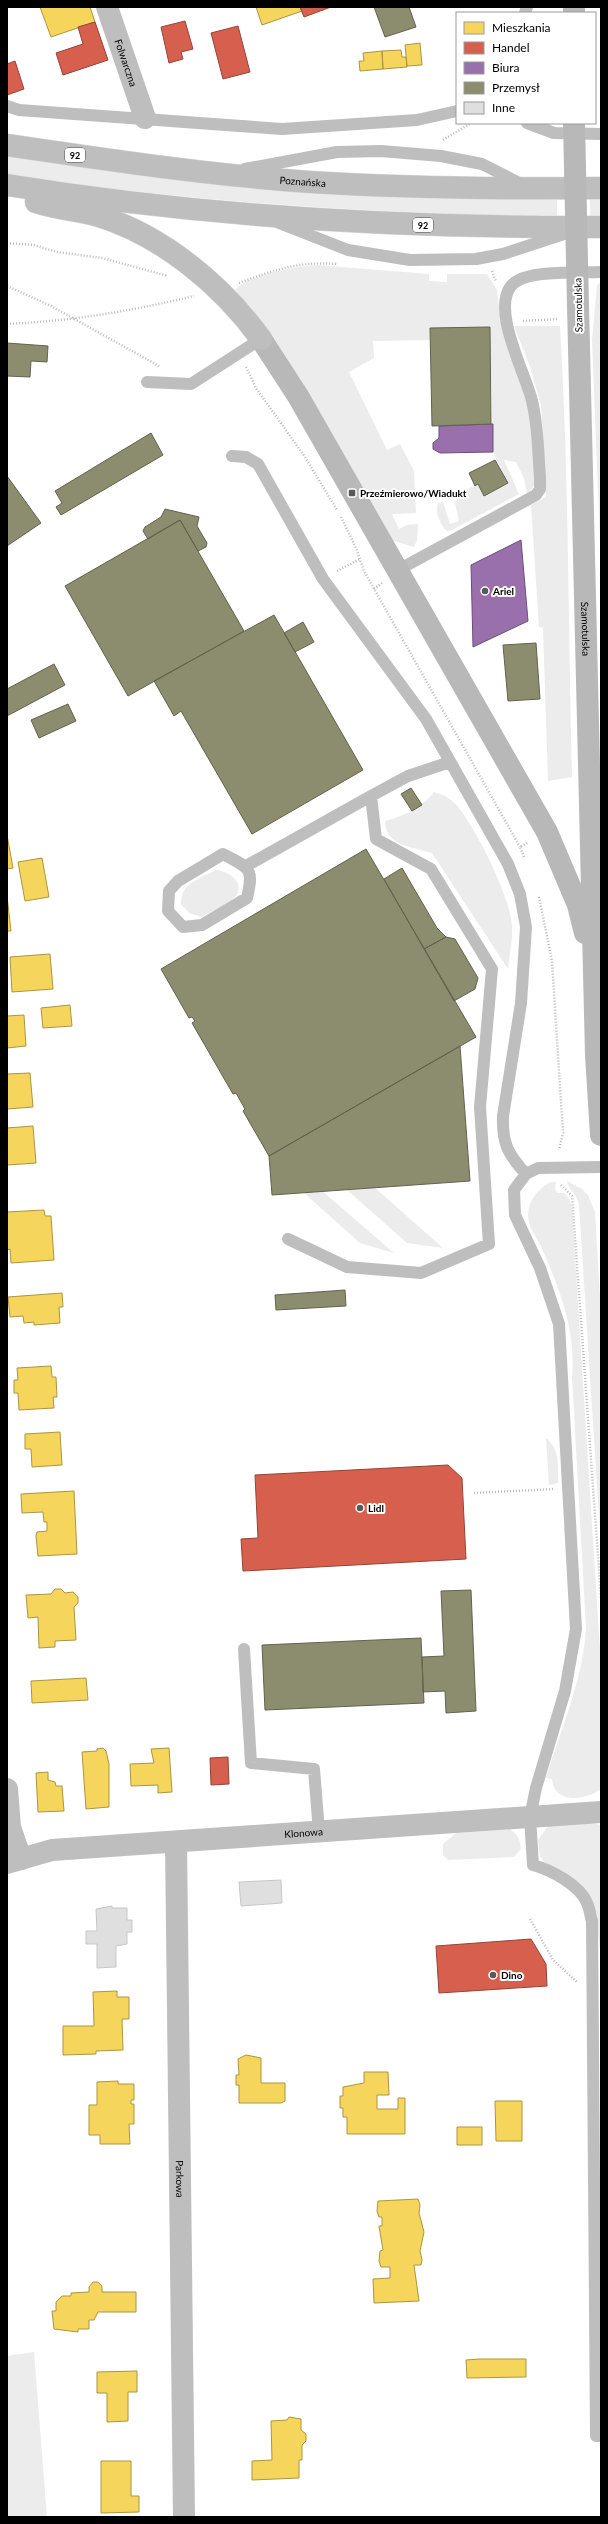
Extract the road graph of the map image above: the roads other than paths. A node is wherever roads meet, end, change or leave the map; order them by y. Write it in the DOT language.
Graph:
graph roads {
  1 [pos="107,7"];
  2 [pos="7,106"];
  3 [pos="456,111"];
  4 [pos="145,118"];
  5 [pos="530,124"];
  6 [pos="574,124"];
  7 [pos="601,134"];
  8 [pos="7,145"];
  9 [pos="215,173"];
  10 [pos="7,185"];
  11 [pos="529,188"];
  12 [pos="601,188"];
  13 [pos="7,192"];
  14 [pos="257,216"];
  15 [pos="595,227"];
  16 [pos="601,272"];
  17 [pos="260,339"];
  18 [pos="147,382"];
  19 [pos="232,456"];
  20 [pos="398,570"];
  21 [pos="593,626"];
  22 [pos="450,762"];
  23 [pos="371,796"];
  24 [pos="246,866"];
  25 [pos="594,979"];
  26 [pos="601,1135"];
  27 [pos="601,1168"];
  28 [pos="526,1174"];
  29 [pos="288,1240"];
  30 [pos="244,1649"];
  31 [pos="7,1789"];
  32 [pos="601,1812"];
  33 [pos="530,1817"];
  34 [pos="319,1832"];
  35 [pos="176,1842"];
  36 [pos="14,1861"];
  37 [pos="601,2436"];
  38 [pos="184,2517"];
  1 -- 4 [label="main road, Folwarczna"];
  2 -- 4 [label="lane"];
  3 -- 4 [label="lane"];
  5 -- 7 [label="lane"];
  6 -- 21 [label="street, Szamotulska, bridge"];
  8 -- 9 [label="main road, Poznańska / 92"];
  9 -- 11 [label="main road, Poznańska / 92"];
  9 -- 11 [label="lane"];
  10 -- 14 [label="main road, 92"];
  11 -- 12 [label="main road, Poznańska / 92"];
  13 -- 17 [label="main road"];
  14 -- 15 [label="main road, 92"];
  14 -- 15 [label="lane"];
  16 -- 20 [label="lane"];
  17 -- 18 [label="lane"];
  17 -- 20 [label="street"];
  19 -- 22 [label="lane"];
  20 -- 25 [label="street"];
  21 -- 25 [label="street, Szamotulska"];
  22 -- 23 [label="lane"];
  22 -- 28 [label="lane"];
  23 -- 24 [label="lane"];
  23 -- 29 [label="lane"];
  24 -- 24 [label="lane"];
  25 -- 26 [label="street, Szamotulska"];
  27 -- 28 [label="lane"];
  28 -- 33 [label="lane"];
  30 -- 34 [label="lane"];
  31 -- 36 [label="main road"];
  32 -- 33 [label="main road, Klonowa"];
  33 -- 34 [label="main road, Klonowa"];
  33 -- 37 [label="lane"];
  34 -- 35 [label="main road, Klonowa"];
  35 -- 36 [label="main road, Klonowa"];
  35 -- 38 [label="main road, Parkowa"];
}
